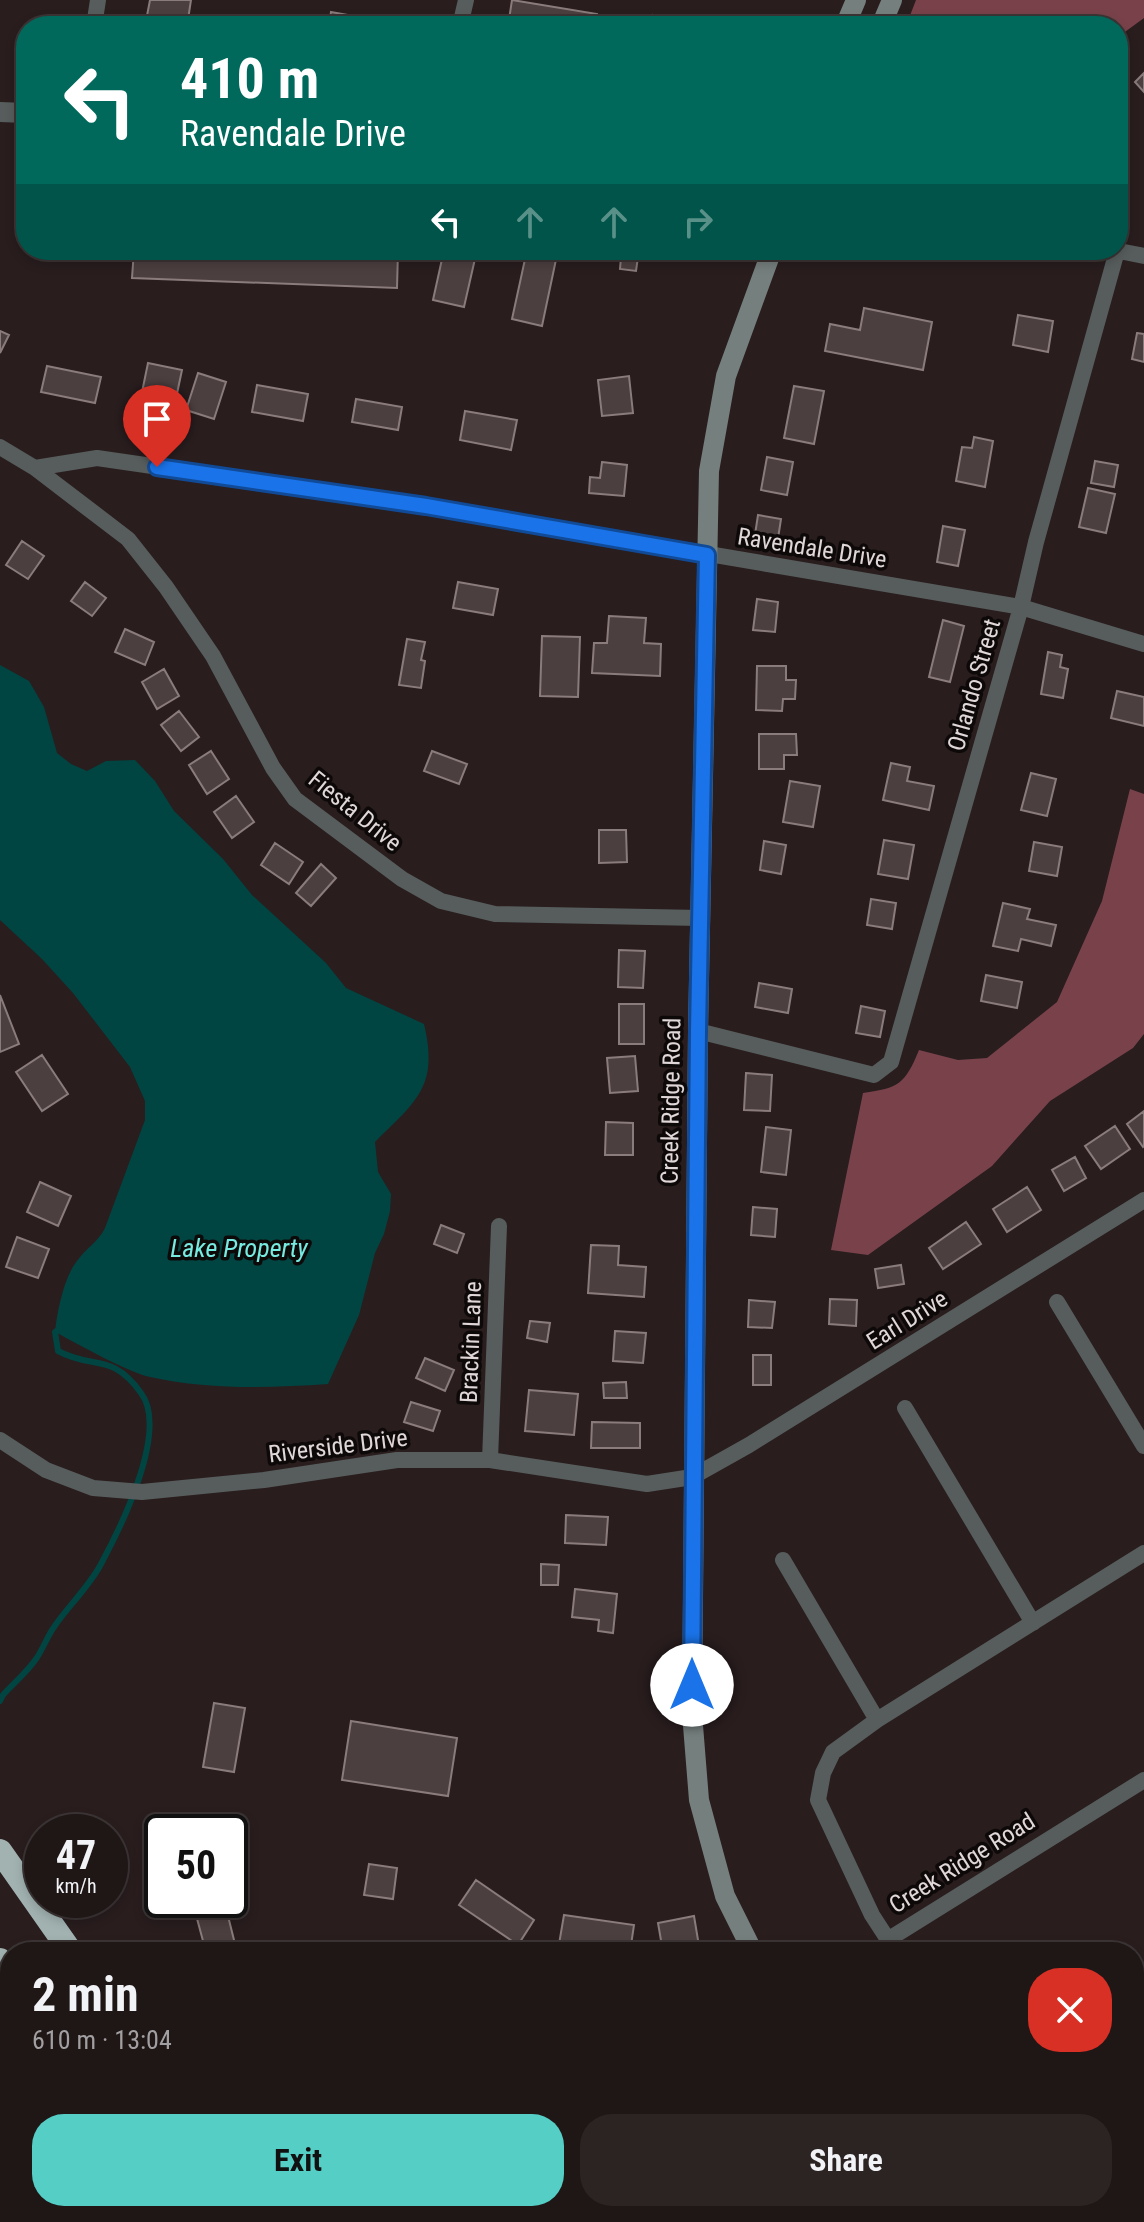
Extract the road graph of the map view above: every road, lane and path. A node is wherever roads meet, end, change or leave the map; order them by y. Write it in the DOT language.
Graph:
graph roads {
  1 [pos="768,260"];
  2 [pos="1112,260"];
  3 [pos="0,447"];
  4 [pos="35,468"];
  5 [pos="707,555"];
  6 [pos="1021,607"];
  7 [pos="1144,644"];
  8 [pos="700,918"];
  9 [pos="698,1031"];
  10 [pos="1144,1200"];
  11 [pos="499,1226"];
  12 [pos="1057,1302"];
  13 [pos="905,1408"];
  14 [pos="0,1440"];
  15 [pos="1144,1446"];
  16 [pos="490,1460"];
  17 [pos="692,1477"];
  18 [pos="1144,1553"];
  19 [pos="783,1560"];
  20 [pos="1033,1623"];
  21 [pos="877,1720"];
  22 [pos="1144,1780"];
  23 [pos="0,1851"];
  24 [pos="64,1942"];
  25 [pos="748,1942"];
  26 [pos="890,1942"];
  27 [pos="899,1942"];
  1 -- 5 [label="main road, Creek Ridge Road"];
  2 -- 6 [label="street, Orlando Street"];
  3 -- 4 [label="street"];
  4 -- 5 [label="street, Ravendale Drive"];
  4 -- 8 [label="street, Fiesta Drive"];
  5 -- 6 [label="street, Ravendale Drive"];
  5 -- 8 [label="main road, Creek Ridge Road"];
  6 -- 7 [label="street, Ravendale Drive"];
  6 -- 9 [label="street, Orlando Street"];
  8 -- 9 [label="main road, Creek Ridge Road"];
  9 -- 17 [label="main road, Creek Ridge Road"];
  10 -- 17 [label="street, Earl Drive"];
  11 -- 16 [label="street, Brackin Lane"];
  12 -- 15 [label="street"];
  13 -- 20 [label="street"];
  14 -- 16 [label="street, Riverside Drive"];
  16 -- 17 [label="street, Riverside Drive"];
  17 -- 25 [label="main road, Creek Ridge Road"];
  18 -- 20 [label="street, Creek Ridge Road"];
  19 -- 21 [label="street"];
  20 -- 21 [label="street, Creek Ridge Road"];
  21 -- 26 [label="street, Creek Ridge Road"];
  22 -- 27 [label="street, Creek Ridge Road"];
  23 -- 24 [label="highway"];
}
